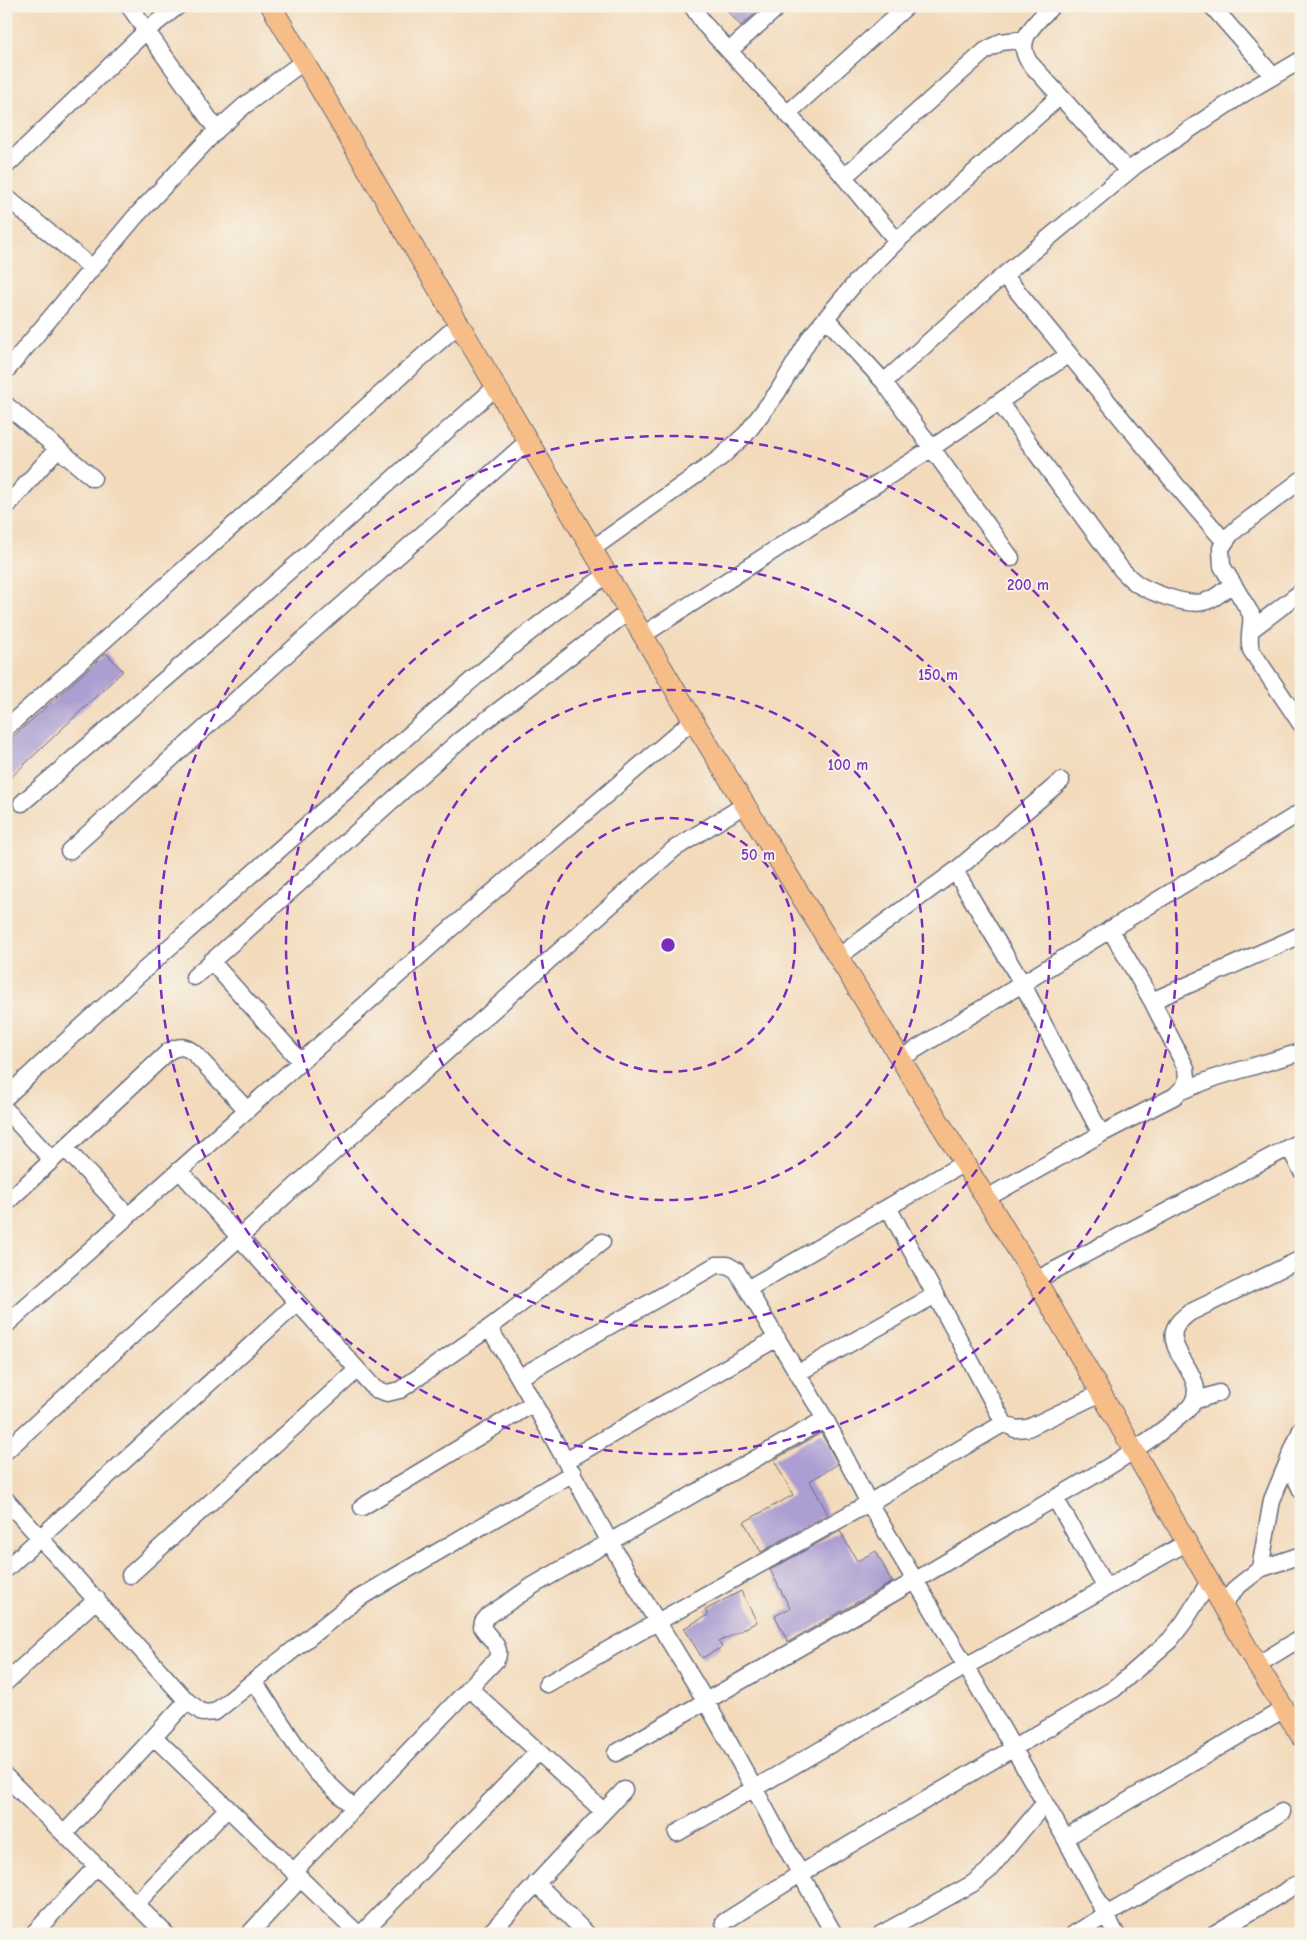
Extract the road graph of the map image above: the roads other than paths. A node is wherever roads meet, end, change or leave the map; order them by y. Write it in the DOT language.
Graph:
graph roads {
  1 [pos="129,6"];
  2 [pos="178,6"];
  3 [pos="271,6"];
  4 [pos="692,6"];
  5 [pos="779,6"];
  6 [pos="907,6"];
  7 [pos="1052,6"];
  8 [pos="1212,6"];
  9 [pos="146,31"];
  10 [pos="1025,39"];
  11 [pos="729,51"];
  12 [pos="1301,60"];
  13 [pos="304,61"];
  14 [pos="1273,76"];
  15 [pos="1060,96"];
  16 [pos="787,114"];
  17 [pos="217,130"];
  18 [pos="6,166"];
  19 [pos="1128,171"];
  20 [pos="844,177"];
  21 [pos="6,196"];
  22 [pos="897,241"];
  23 [pos="92,268"];
  24 [pos="1004,275"];
  25 [pos="826,318"];
  26 [pos="459,324"];
  27 [pos="1069,354"];
  28 [pos="6,371"];
  29 [pos="884,382"];
  30 [pos="496,387"];
  31 [pos="999,402"];
  32 [pos="6,406"];
  33 [pos="528,441"];
  34 [pos="58,448"];
  35 [pos="932,448"];
  36 [pos="93,478"];
  37 [pos="1298,488"];
  38 [pos="6,507"];
  39 [pos="1225,542"];
  40 [pos="592,549"];
  41 [pos="1011,558"];
  42 [pos="607,575"];
  43 [pos="1233,584"];
  44 [pos="1301,592"];
  45 [pos="628,611"];
  46 [pos="1251,630"];
  47 [pos="643,635"];
  48 [pos="693,720"];
  49 [pos="1301,724"];
  50 [pos="6,728"];
  51 [pos="1061,781"];
  52 [pos="22,803"];
  53 [pos="746,804"];
  54 [pos="1301,812"];
  55 [pos="69,851"];
  56 [pos="955,871"];
  57 [pos="1110,929"];
  58 [pos="1301,935"];
  59 [pos="226,948"];
  60 [pos="838,957"];
  61 [pos="211,961"];
  62 [pos="194,976"];
  63 [pos="1022,983"];
  64 [pos="235,988"];
  65 [pos="1152,1000"];
  66 [pos="1301,1052"];
  67 [pos="900,1059"];
  68 [pos="300,1062"];
  69 [pos="1181,1090"];
  70 [pos="6,1097"];
  71 [pos="6,1110"];
  72 [pos="247,1110"];
  73 [pos="1101,1134"];
  74 [pos="1295,1144"];
  75 [pos="66,1148"];
  76 [pos="52,1160"];
  77 [pos="964,1163"];
  78 [pos="179,1170"];
  79 [pos="1301,1170"];
  80 [pos="985,1200"];
  81 [pos="6,1203"];
  82 [pos="888,1207"];
  83 [pos="128,1216"];
  84 [pos="241,1238"];
  85 [pos="602,1242"];
  86 [pos="1301,1259"];
  87 [pos="1036,1280"];
  88 [pos="748,1288"];
  89 [pos="935,1296"];
  90 [pos="297,1303"];
  91 [pos="6,1324"];
  92 [pos="489,1328"];
  93 [pos="777,1338"];
  94 [pos="357,1370"];
  95 [pos="798,1373"];
  96 [pos="520,1377"];
  97 [pos="1101,1393"];
  98 [pos="1219,1393"];
  99 [pos="1194,1401"];
  100 [pos="534,1403"];
  101 [pos="825,1419"];
  102 [pos="1004,1423"];
  103 [pos="1301,1430"];
  104 [pos="6,1451"];
  105 [pos="1132,1451"];
  106 [pos="1288,1462"];
  107 [pos="569,1467"];
  108 [pos="1301,1490"];
  109 [pos="1054,1498"];
  110 [pos="6,1500"];
  111 [pos="869,1503"];
  112 [pos="362,1508"];
  113 [pos="40,1537"];
  114 [pos="610,1543"];
  115 [pos="1186,1543"];
  116 [pos="1301,1555"];
  117 [pos="6,1569"];
  118 [pos="1260,1570"];
  119 [pos="130,1575"];
  120 [pos="914,1582"];
  121 [pos="1209,1582"];
  122 [pos="1106,1588"];
  123 [pos="97,1599"];
  124 [pos="1223,1604"];
  125 [pos="658,1622"];
  126 [pos="1301,1638"];
  127 [pos="1256,1665"];
  128 [pos="966,1666"];
  129 [pos="254,1681"];
  130 [pos="6,1682"];
  131 [pos="547,1684"];
  132 [pos="469,1688"];
  133 [pos="187,1701"];
  134 [pos="705,1701"];
  135 [pos="1284,1709"];
  136 [pos="1301,1736"];
  137 [pos="154,1737"];
  138 [pos="1013,1750"];
  139 [pos="538,1752"];
  140 [pos="616,1753"];
  141 [pos="9,1785"];
  142 [pos="754,1788"];
  143 [pos="624,1790"];
  144 [pos="228,1808"];
  145 [pos="354,1808"];
  146 [pos="1046,1809"];
  147 [pos="603,1811"];
  148 [pos="1282,1812"];
  149 [pos="677,1833"];
  150 [pos="64,1834"];
  151 [pos="1062,1834"];
  152 [pos="97,1866"];
  153 [pos="800,1874"];
  154 [pos="297,1875"];
  155 [pos="1301,1882"];
  156 [pos="536,1883"];
  157 [pos="136,1904"];
  158 [pos="1106,1915"];
  159 [pos="724,1922"];
  160 [pos="164,1933"];
  161 [pos="33,1934"];
  162 [pos="249,1934"];
  163 [pos="360,1934"];
  164 [pos="489,1934"];
  165 [pos="587,1934"];
  166 [pos="834,1934"];
  167 [pos="880,1934"];
  168 [pos="1074,1934"];
  169 [pos="1116,1934"];
  170 [pos="1214,1934"];
  1 -- 9 [label="street"];
  2 -- 9 [label="street"];
  3 -- 13 [label="main road"];
  4 -- 11 [label="street"];
  5 -- 11 [label="street"];
  6 -- 16 [label="street"];
  7 -- 10 [label="street"];
  8 -- 14 [label="street"];
  9 -- 17 [label="street"];
  9 -- 18 [label="street"];
  10 -- 15 [label="street"];
  10 -- 20 [label="street"];
  11 -- 16 [label="street"];
  12 -- 14 [label="street"];
  13 -- 17 [label="street"];
  13 -- 26 [label="main road"];
  14 -- 19 [label="street"];
  15 -- 19 [label="street"];
  15 -- 22 [label="street"];
  16 -- 20 [label="street"];
  17 -- 23 [label="street"];
  19 -- 24 [label="street"];
  20 -- 22 [label="street"];
  21 -- 23 [label="street"];
  22 -- 25 [label="street"];
  23 -- 28 [label="street"];
  24 -- 27 [label="street"];
  24 -- 29 [label="street"];
  25 -- 29 [label="street"];
  25 -- 40 [label="street"];
  26 -- 30 [label="main road"];
  26 -- 50 [label="street"];
  27 -- 31 [label="street"];
  27 -- 39 [label="street"];
  29 -- 35 [label="street"];
  30 -- 33 [label="main road"];
  30 -- 52 [label="street"];
  31 -- 35 [label="street"];
  31 -- 43 [label="street"];
  32 -- 34 [label="street"];
  33 -- 40 [label="main road"];
  33 -- 55 [label="street"];
  34 -- 36 [label="street"];
  34 -- 38 [label="street"];
  35 -- 41 [label="street"];
  35 -- 47 [label="street"];
  37 -- 39 [label="street"];
  39 -- 43 [label="street"];
  40 -- 42 [label="main road"];
  42 -- 45 [label="main road"];
  42 -- 70 [label="street"];
  43 -- 46 [label="street"];
  44 -- 46 [label="street"];
  45 -- 47 [label="main road"];
  45 -- 59 [label="street"];
  46 -- 49 [label="street"];
  47 -- 48 [label="main road"];
  48 -- 53 [label="main road"];
  48 -- 68 [label="street"];
  51 -- 56 [label="street"];
  53 -- 60 [label="main road"];
  53 -- 84 [label="street"];
  54 -- 57 [label="street"];
  56 -- 60 [label="street"];
  56 -- 63 [label="street"];
  57 -- 63 [label="street"];
  57 -- 65 [label="street"];
  58 -- 65 [label="street"];
  59 -- 61 [label="street"];
  59 -- 64 [label="street"];
  60 -- 67 [label="main road"];
  61 -- 62 [label="street"];
  61 -- 64 [label="street"];
  63 -- 67 [label="street"];
  63 -- 73 [label="street"];
  64 -- 68 [label="street"];
  65 -- 69 [label="street"];
  66 -- 69 [label="street"];
  67 -- 77 [label="main road"];
  68 -- 72 [label="street"];
  69 -- 73 [label="street"];
  71 -- 76 [label="street"];
  72 -- 75 [label="street"];
  72 -- 78 [label="street"];
  73 -- 80 [label="street"];
  74 -- 79 [label="street"];
  74 -- 87 [label="street"];
  75 -- 76 [label="street"];
  75 -- 83 [label="street"];
  76 -- 81 [label="street"];
  77 -- 80 [label="main road"];
  77 -- 82 [label="street"];
  78 -- 83 [label="street"];
  78 -- 84 [label="street"];
  80 -- 87 [label="main road"];
  82 -- 88 [label="street"];
  82 -- 89 [label="street"];
  83 -- 91 [label="street"];
  84 -- 90 [label="street"];
  84 -- 104 [label="street"];
  85 -- 92 [label="street"];
  86 -- 99 [label="street"];
  87 -- 97 [label="main road"];
  88 -- 93 [label="street"];
  88 -- 96 [label="street"];
  89 -- 95 [label="street"];
  89 -- 102 [label="street"];
  90 -- 94 [label="street"];
  90 -- 113 [label="street"];
  92 -- 94 [label="street"];
  92 -- 96 [label="street"];
  93 -- 95 [label="street"];
  93 -- 107 [label="street"];
  94 -- 119 [label="street"];
  95 -- 101 [label="street"];
  96 -- 100 [label="street"];
  97 -- 102 [label="street"];
  97 -- 105 [label="main road"];
  98 -- 99 [label="street"];
  99 -- 105 [label="street"];
  100 -- 107 [label="street"];
  100 -- 112 [label="street"];
  101 -- 111 [label="street"];
  101 -- 114 [label="street"];
  102 -- 111 [label="street"];
  103 -- 106 [label="street"];
  105 -- 109 [label="street"];
  105 -- 115 [label="main road"];
  106 -- 108 [label="street"];
  106 -- 118 [label="street"];
  107 -- 114 [label="street"];
  107 -- 129 [label="street"];
  109 -- 120 [label="street"];
  109 -- 122 [label="street"];
  110 -- 113 [label="street"];
  111 -- 120 [label="street"];
  111 -- 125 [label="street"];
  113 -- 117 [label="street"];
  113 -- 123 [label="street"];
  114 -- 125 [label="street"];
  114 -- 132 [label="street"];
  115 -- 121 [label="main road"];
  115 -- 122 [label="street"];
  116 -- 118 [label="street"];
  118 -- 124 [label="street"];
  120 -- 128 [label="street"];
  120 -- 134 [label="street"];
  121 -- 124 [label="main road"];
  121 -- 138 [label="street"];
  122 -- 128 [label="street"];
  123 -- 130 [label="street"];
  123 -- 133 [label="street"];
  124 -- 127 [label="main road"];
  125 -- 131 [label="street"];
  125 -- 134 [label="street"];
  126 -- 127 [label="street"];
  127 -- 135 [label="main road"];
  128 -- 138 [label="street"];
  128 -- 142 [label="street"];
  129 -- 133 [label="street"];
  129 -- 145 [label="street"];
  132 -- 139 [label="street"];
  132 -- 145 [label="street"];
  133 -- 137 [label="street"];
  134 -- 140 [label="street"];
  134 -- 142 [label="street"];
  135 -- 136 [label="main road"];
  135 -- 151 [label="street"];
  137 -- 144 [label="street"];
  137 -- 150 [label="street"];
  138 -- 146 [label="street"];
  138 -- 153 [label="street"];
  139 -- 147 [label="street"];
  139 -- 163 [label="street"];
  141 -- 150 [label="street"];
  142 -- 149 [label="street"];
  142 -- 153 [label="street"];
  143 -- 147 [label="street"];
  144 -- 154 [label="street"];
  144 -- 157 [label="street"];
  145 -- 154 [label="street"];
  146 -- 151 [label="street"];
  146 -- 167 [label="street"];
  147 -- 156 [label="street"];
  148 -- 158 [label="street"];
  150 -- 152 [label="street"];
  151 -- 158 [label="street"];
  152 -- 157 [label="street"];
  152 -- 161 [label="street"];
  153 -- 159 [label="street"];
  153 -- 166 [label="street"];
  154 -- 162 [label="street"];
  154 -- 163 [label="street"];
  155 -- 170 [label="street"];
  156 -- 164 [label="street"];
  156 -- 165 [label="street"];
  157 -- 160 [label="street"];
  158 -- 168 [label="street"];
  158 -- 169 [label="street"];
}
